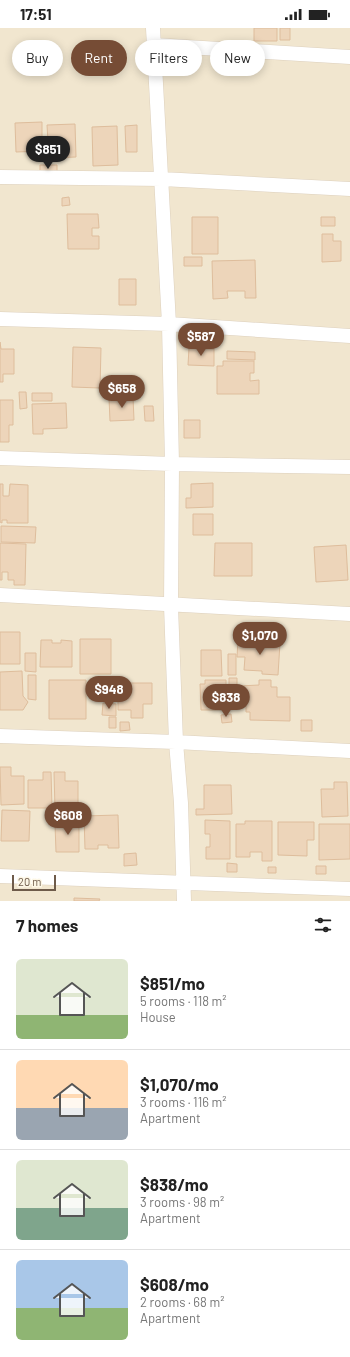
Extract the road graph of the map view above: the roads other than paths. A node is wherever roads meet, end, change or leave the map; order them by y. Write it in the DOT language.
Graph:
graph roads {
  1 [pos="153,28"];
  2 [pos="154,40"];
  3 [pos="202,48"];
  4 [pos="350,57"];
  5 [pos="156,76"];
  6 [pos="0,177"];
  7 [pos="162,179"];
  8 [pos="350,188"];
  9 [pos="0,319"];
  10 [pos="169,324"];
  11 [pos="350,336"];
  12 [pos="0,458"];
  13 [pos="172,464"];
  14 [pos="350,467"];
  15 [pos="0,595"];
  16 [pos="171,606"];
  17 [pos="350,614"];
  18 [pos="0,736"];
  19 [pos="176,742"];
  20 [pos="350,752"];
  21 [pos="0,876"];
  22 [pos="182,883"];
  23 [pos="350,889"];
  24 [pos="184,901"];
  1 -- 2 [label="street"];
  3 -- 4 [label="street"];
  5 -- 7 [label="street"];
  6 -- 7 [label="street"];
  7 -- 8 [label="street"];
  7 -- 10 [label="street"];
  9 -- 10 [label="street"];
  10 -- 11 [label="street"];
  10 -- 13 [label="street"];
  12 -- 13 [label="street"];
  13 -- 14 [label="street"];
  13 -- 16 [label="street"];
  15 -- 16 [label="street"];
  16 -- 17 [label="street"];
  16 -- 19 [label="street"];
  18 -- 19 [label="street"];
  19 -- 20 [label="street"];
  19 -- 22 [label="street"];
  21 -- 22 [label="street"];
  22 -- 23 [label="street"];
  22 -- 24 [label="street"];
}
